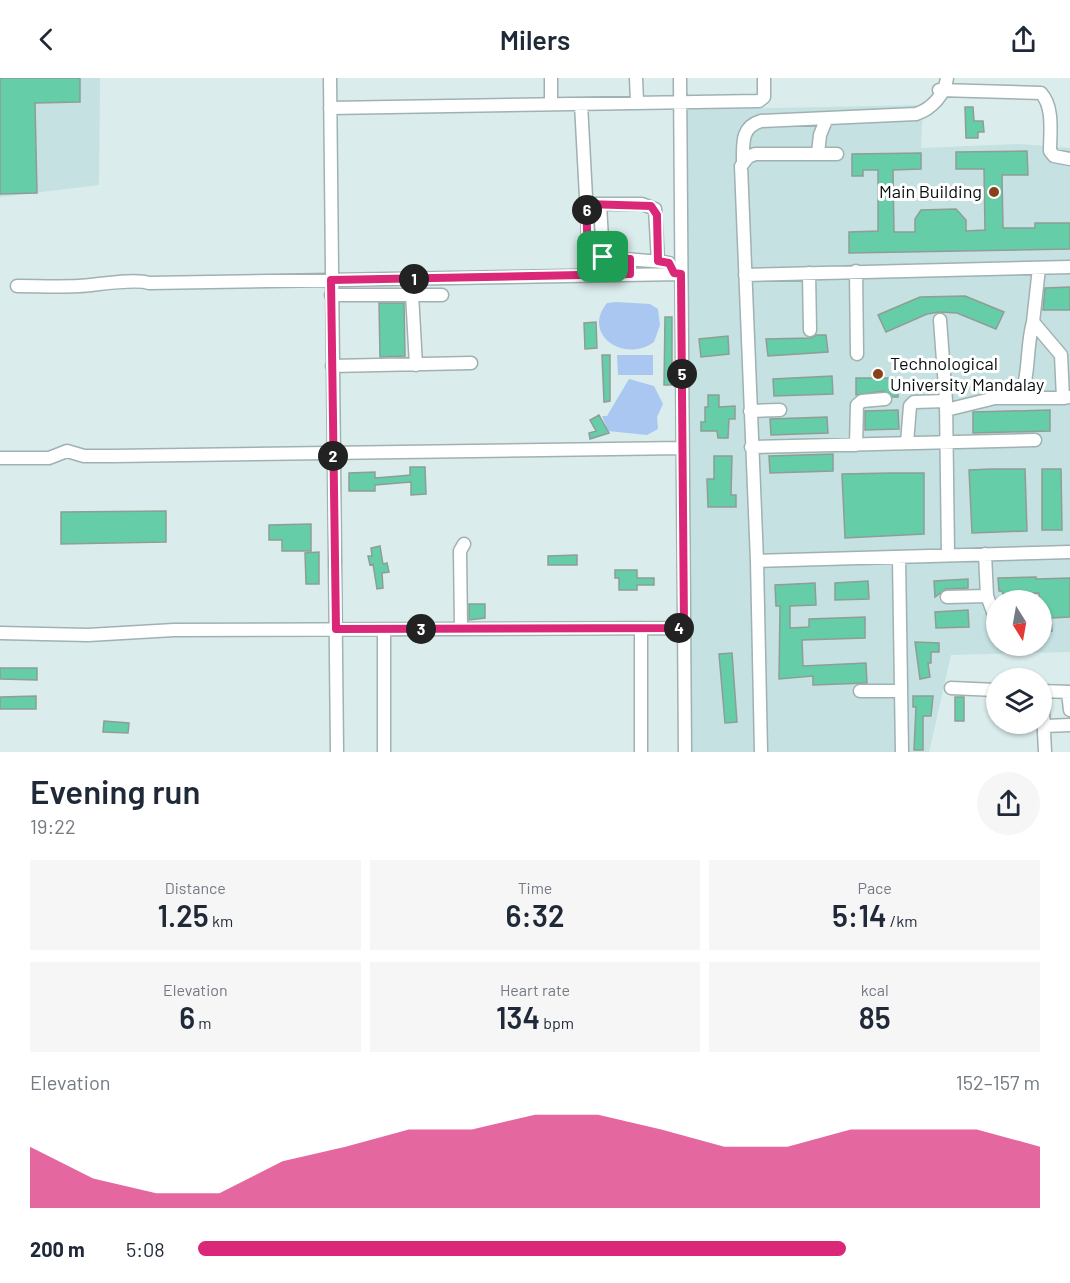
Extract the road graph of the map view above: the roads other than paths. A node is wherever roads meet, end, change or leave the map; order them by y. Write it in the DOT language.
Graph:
graph roads {
  1 [pos="330,78"];
  2 [pos="551,78"];
  3 [pos="636,78"];
  4 [pos="680,78"];
  5 [pos="764,78"];
  6 [pos="939,87"];
  7 [pos="637,102"];
  8 [pos="551,103"];
  9 [pos="680,103"];
  10 [pos="581,104"];
  11 [pos="330,108"];
  12 [pos="826,120"];
  13 [pos="818,153"];
  14 [pos="837,154"];
  15 [pos="1070,159"];
  16 [pos="743,162"];
  17 [pos="586,204"];
  18 [pos="600,204"];
  19 [pos="603,257"];
  20 [pos="630,259"];
  21 [pos="658,261"];
  22 [pos="1070,267"];
  23 [pos="1040,268"];
  24 [pos="856,271"];
  25 [pos="677,273"];
  26 [pos="809,273"];
  27 [pos="630,274"];
  28 [pos="745,275"];
  29 [pos="331,280"];
  30 [pos="17,286"];
  31 [pos="412,294"];
  32 [pos="331,295"];
  33 [pos="442,295"];
  34 [pos="940,320"];
  35 [pos="1033,322"];
  36 [pos="810,330"];
  37 [pos="857,354"];
  38 [pos="471,363"];
  39 [pos="416,365"];
  40 [pos="332,366"];
  41 [pos="1020,398"];
  42 [pos="1067,398"];
  43 [pos="885,399"];
  44 [pos="946,406"];
  45 [pos="780,409"];
  46 [pos="750,411"];
  47 [pos="1035,441"];
  48 [pos="946,442"];
  49 [pos="907,443"];
  50 [pos="856,445"];
  51 [pos="751,447"];
  52 [pos="682,448"];
  53 [pos="333,452"];
  54 [pos="0,458"];
  55 [pos="464,544"];
  56 [pos="1070,552"];
  57 [pos="985,554"];
  58 [pos="948,555"];
  59 [pos="899,558"];
  60 [pos="757,561"];
  61 [pos="987,590"];
  62 [pos="986,596"];
  63 [pos="947,597"];
  64 [pos="641,628"];
  65 [pos="684,628"];
  66 [pos="336,629"];
  67 [pos="384,629"];
  68 [pos="461,629"];
  69 [pos="0,633"];
  70 [pos="951,688"];
  71 [pos="986,690"];
  72 [pos="860,691"];
  73 [pos="901,691"];
  74 [pos="1052,691"];
  75 [pos="1069,692"];
  76 [pos="1070,710"];
  77 [pos="1070,725"];
  78 [pos="1052,726"];
  79 [pos="1044,734"];
  80 [pos="337,752"];
  81 [pos="384,752"];
  82 [pos="641,752"];
  83 [pos="685,752"];
  84 [pos="761,752"];
  85 [pos="902,752"];
  86 [pos="1045,752"];
  1 -- 11 [label="street"];
  2 -- 8 [label="street"];
  3 -- 7 [label="street"];
  4 -- 9 [label="street"];
  5 -- 9 [label="street"];
  6 -- 12 [label="street"];
  6 -- 15 [label="street"];
  7 -- 9 [label="street"];
  7 -- 10 [label="street"];
  8 -- 10 [label="street"];
  8 -- 11 [label="street"];
  9 -- 25 [label="street"];
  10 -- 17 [label="street"];
  11 -- 29 [label="street"];
  12 -- 13 [label="street"];
  12 -- 16 [label="street"];
  13 -- 14 [label="street"];
  13 -- 16 [label="street"];
  16 -- 28 [label="street"];
  17 -- 18 [label="street"];
  17 -- 19 [label="street"];
  18 -- 19 [label="street"];
  18 -- 21 [label="street"];
  19 -- 20 [label="street"];
  20 -- 21 [label="street"];
  20 -- 27 [label="street"];
  21 -- 25 [label="street"];
  22 -- 23 [label="street"];
  23 -- 24 [label="street"];
  23 -- 35 [label="street"];
  24 -- 26 [label="street"];
  24 -- 37 [label="street"];
  25 -- 27 [label="street"];
  25 -- 52 [label="street"];
  26 -- 28 [label="street"];
  26 -- 36 [label="street"];
  27 -- 29 [label="street"];
  28 -- 46 [label="street"];
  29 -- 30 [label="street"];
  29 -- 32 [label="street"];
  31 -- 32 [label="street"];
  31 -- 33 [label="street"];
  31 -- 39 [label="street"];
  32 -- 40 [label="street"];
  34 -- 44 [label="street"];
  35 -- 41 [label="street"];
  35 -- 42 [label="street"];
  38 -- 39 [label="street"];
  39 -- 40 [label="street"];
  40 -- 53 [label="street"];
  41 -- 42 [label="street"];
  41 -- 44 [label="street"];
  43 -- 50 [label="street"];
  44 -- 48 [label="street"];
  44 -- 49 [label="street"];
  45 -- 46 [label="street"];
  46 -- 51 [label="street"];
  47 -- 48 [label="street"];
  48 -- 49 [label="street"];
  48 -- 58 [label="street"];
  49 -- 50 [label="street"];
  50 -- 51 [label="street"];
  51 -- 60 [label="street"];
  52 -- 53 [label="street"];
  52 -- 65 [label="street"];
  53 -- 54 [label="street"];
  53 -- 66 [label="street"];
  55 -- 68 [label="street"];
  56 -- 57 [label="street"];
  57 -- 58 [label="street"];
  57 -- 61 [label="street"];
  58 -- 59 [label="street"];
  59 -- 60 [label="street"];
  59 -- 73 [label="street"];
  60 -- 84 [label="street"];
  62 -- 63 [label="street"];
  64 -- 65 [label="street"];
  64 -- 68 [label="street"];
  64 -- 82 [label="street"];
  65 -- 83 [label="street"];
  66 -- 67 [label="street"];
  66 -- 69 [label="street"];
  66 -- 80 [label="street"];
  67 -- 68 [label="street"];
  67 -- 81 [label="street"];
  70 -- 71 [label="street"];
  72 -- 73 [label="street"];
  73 -- 85 [label="street"];
  74 -- 75 [label="street"];
  75 -- 76 [label="street"];
  77 -- 78 [label="street"];
  79 -- 86 [label="street"];
}
